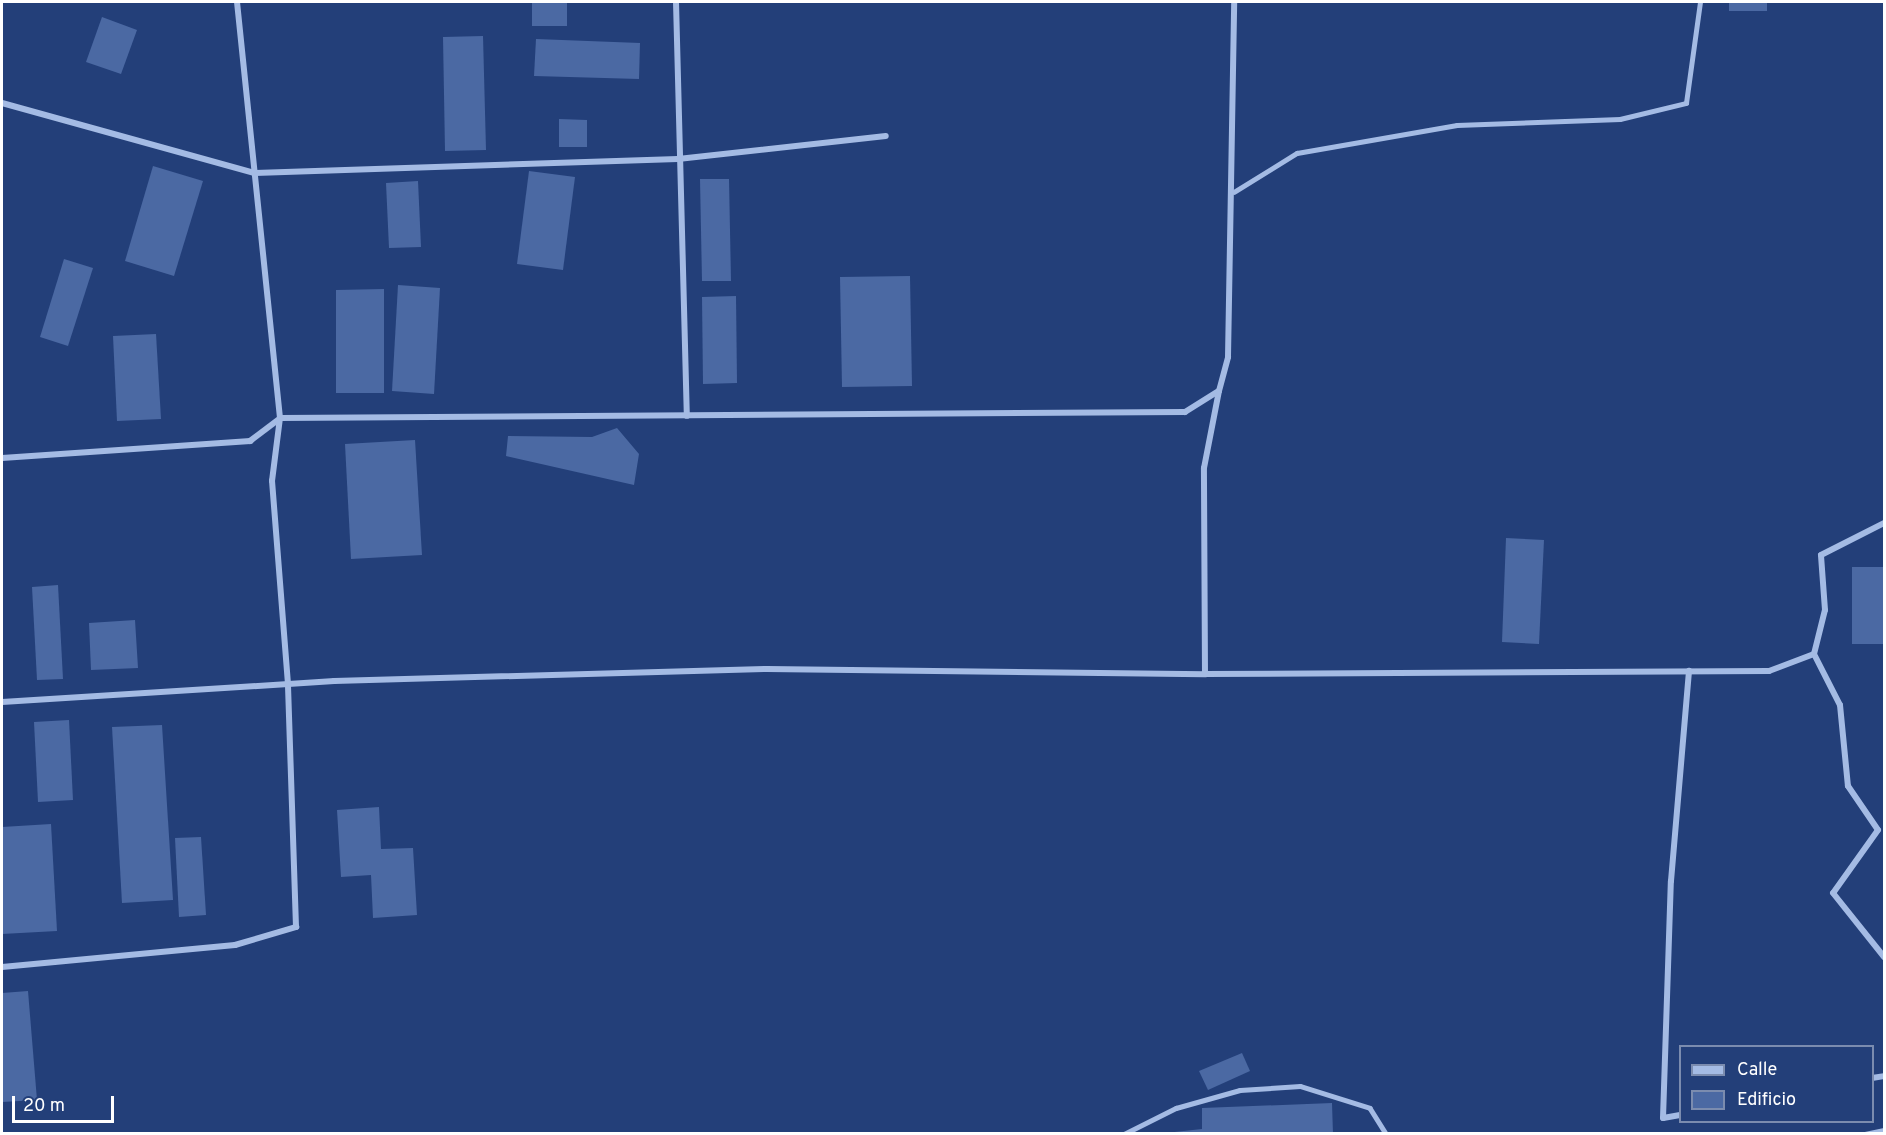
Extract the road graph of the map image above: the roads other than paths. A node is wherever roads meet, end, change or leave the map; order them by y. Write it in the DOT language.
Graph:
graph roads {
  1 [pos="237,2"];
  2 [pos="676,2"];
  3 [pos="1234,2"];
  4 [pos="1700,2"];
  5 [pos="2,103"];
  6 [pos="886,136"];
  7 [pos="678,159"];
  8 [pos="255,173"];
  9 [pos="1234,192"];
  10 [pos="1219,391"];
  11 [pos="687,416"];
  12 [pos="280,418"];
  13 [pos="2,458"];
  14 [pos="1884,523"];
  15 [pos="1814,654"];
  16 [pos="1689,671"];
  17 [pos="1205,674"];
  18 [pos="288,684"];
  19 [pos="2,702"];
  20 [pos="1884,957"];
  21 [pos="2,967"];
  22 [pos="1679,1115"];
  23 [pos="1884,1130"];
  24 [pos="1124,1134"];
  25 [pos="1386,1134"];
  26 [pos="1865,1134"];
  1 -- 8 [label="street"];
  2 -- 7 [label="street"];
  3 -- 9 [label="street"];
  4 -- 9 [label="lane"];
  5 -- 8 [label="street"];
  6 -- 7 [label="street"];
  7 -- 8 [label="street"];
  7 -- 11 [label="street"];
  8 -- 12 [label="street"];
  9 -- 10 [label="street"];
  10 -- 11 [label="street"];
  10 -- 17 [label="street"];
  11 -- 12 [label="street"];
  12 -- 13 [label="street"];
  12 -- 18 [label="street"];
  14 -- 15 [label="street"];
  15 -- 16 [label="street"];
  15 -- 20 [label="street"];
  16 -- 17 [label="street"];
  16 -- 22 [label="street"];
  17 -- 18 [label="street"];
  18 -- 19 [label="street"];
  18 -- 21 [label="street"];
  23 -- 26 [label="lane"];
  24 -- 25 [label="lane"];
}
